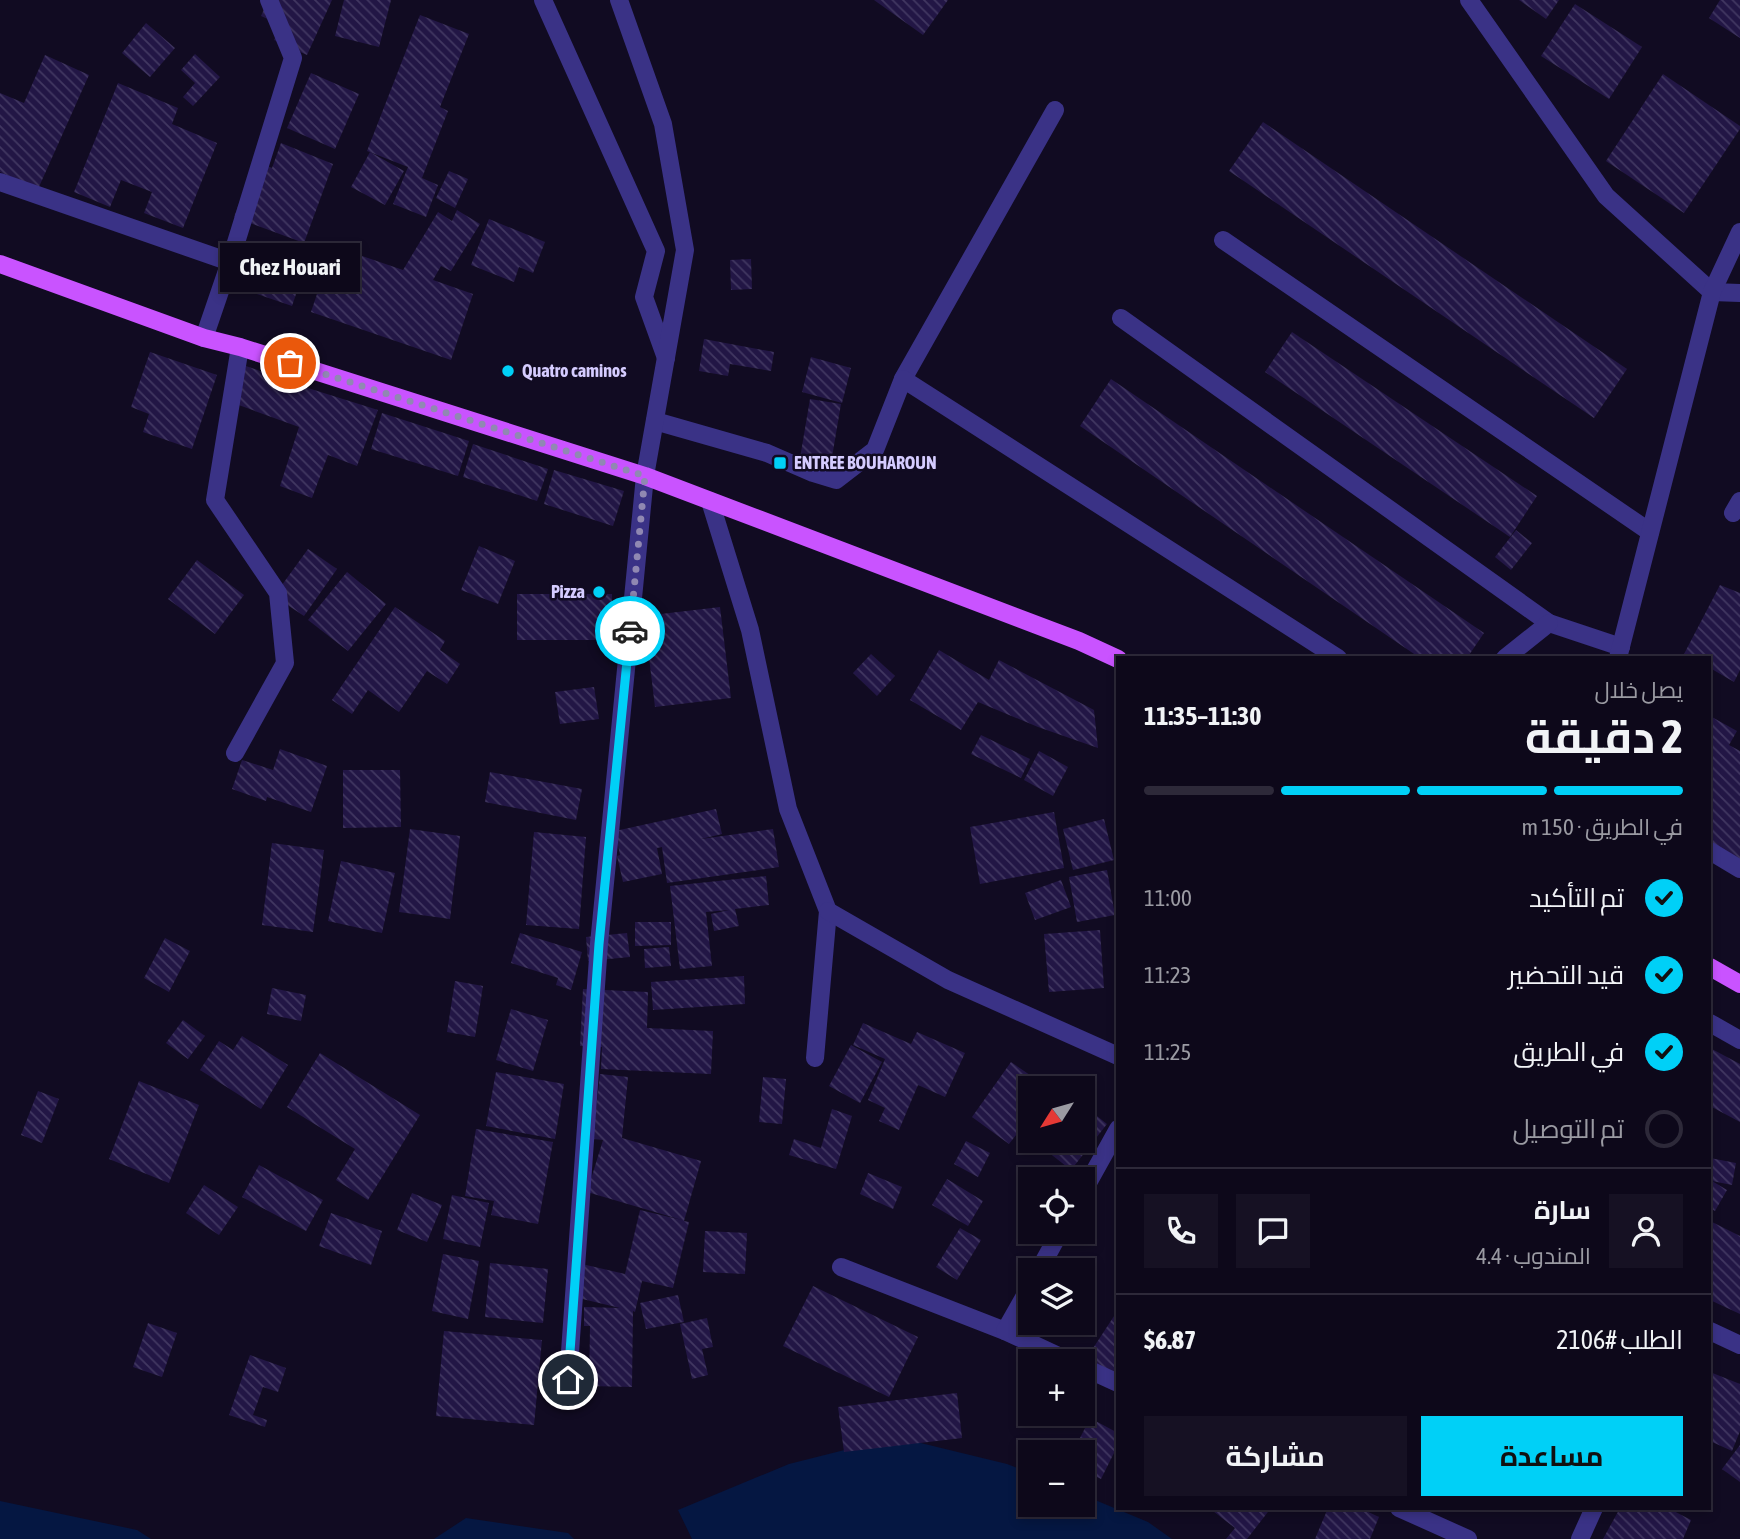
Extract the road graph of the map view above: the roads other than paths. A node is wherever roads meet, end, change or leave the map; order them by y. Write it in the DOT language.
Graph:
graph roads {
  1 [pos="270,0"];
  2 [pos="543,0"];
  3 [pos="620,0"];
  4 [pos="1469,0"];
  5 [pos="1055,110"];
  6 [pos="0,182"];
  7 [pos="1740,232"];
  8 [pos="1223,240"];
  9 [pos="230,262"];
  10 [pos="0,264"];
  11 [pos="1712,292"];
  12 [pos="1740,293"];
  13 [pos="1121,318"];
  14 [pos="204,338"];
  15 [pos="240,347"];
  16 [pos="666,358"];
  17 [pos="902,379"];
  18 [pos="655,421"];
  19 [pos="645,476"];
  20 [pos="710,501"];
  21 [pos="1650,531"];
  22 [pos="1549,623"];
  23 [pos="1619,653"];
  24 [pos="1335,656"];
  25 [pos="1507,656"];
  26 [pos="1116,658"];
  27 [pos="235,753"];
  28 [pos="1711,852"];
  29 [pos="1740,869"];
  30 [pos="828,911"];
  31 [pos="1711,968"];
  32 [pos="1740,984"];
  33 [pos="1711,1024"];
  34 [pos="1740,1040"];
  35 [pos="1116,1055"];
  36 [pos="815,1058"];
  37 [pos="1116,1133"];
  38 [pos="1095,1170"];
  39 [pos="841,1267"];
  40 [pos="1018,1308"];
  41 [pos="1005,1331"];
  42 [pos="1711,1332"];
  43 [pos="1740,1346"];
  44 [pos="1043,1349"];
  45 [pos="1095,1372"];
  46 [pos="568,1380"];
  47 [pos="1116,1382"];
  48 [pos="1403,1510"];
  49 [pos="1593,1510"];
  50 [pos="1466,1539"];
  51 [pos="1580,1539"];
  1 -- 9 [label="street"];
  2 -- 16 [label="street"];
  3 -- 16 [label="street"];
  4 -- 11 [label="street"];
  5 -- 17 [label="street"];
  6 -- 9 [label="street"];
  7 -- 11 [label="street"];
  8 -- 21 [label="street"];
  9 -- 14 [label="street"];
  10 -- 14 [label="main road"];
  11 -- 12 [label="street"];
  11 -- 21 [label="street"];
  13 -- 22 [label="street"];
  14 -- 15 [label="main road"];
  15 -- 19 [label="main road"];
  15 -- 27 [label="street"];
  16 -- 18 [label="street"];
  17 -- 18 [label="street"];
  17 -- 24 [label="street"];
  18 -- 19 [label="street"];
  19 -- 20 [label="main road"];
  19 -- 46 [label="street"];
  20 -- 26 [label="main road"];
  20 -- 30 [label="street"];
  21 -- 23 [label="street"];
  22 -- 23 [label="street"];
  22 -- 25 [label="street"];
  28 -- 29 [label="street"];
  30 -- 35 [label="street"];
  30 -- 36 [label="street"];
  31 -- 32 [label="main road"];
  33 -- 34 [label="street"];
  37 -- 38 [label="street"];
  39 -- 41 [label="street"];
  40 -- 41 [label="street"];
  41 -- 44 [label="street"];
  42 -- 43 [label="street"];
  45 -- 47 [label="street"];
  48 -- 50 [label="street"];
  49 -- 51 [label="street"];
}
